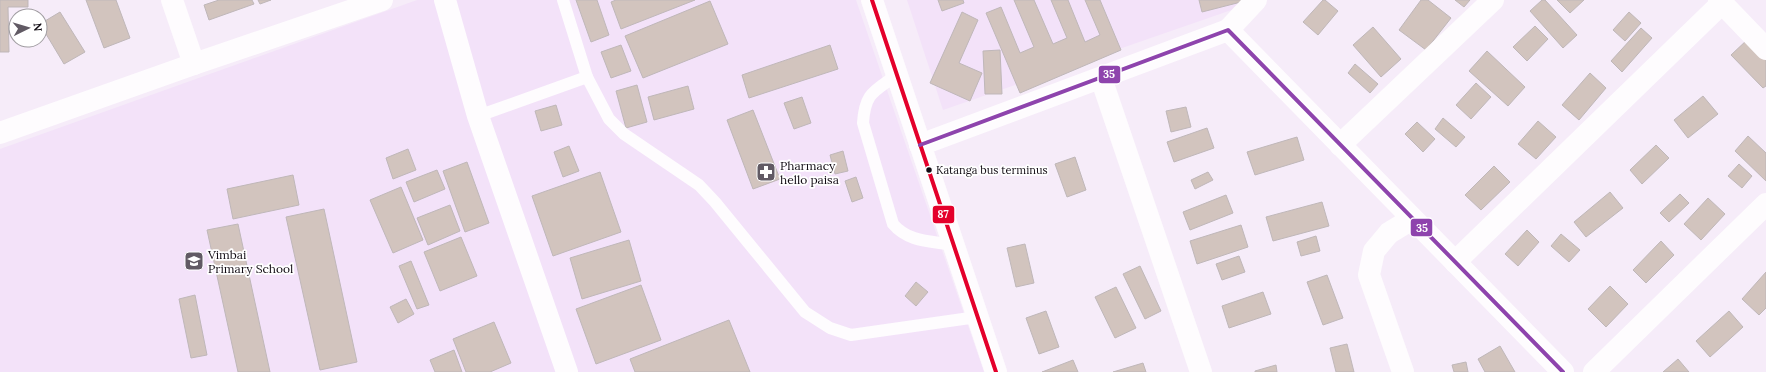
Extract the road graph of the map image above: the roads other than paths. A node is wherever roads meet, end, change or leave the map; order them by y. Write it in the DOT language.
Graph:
graph roads {
  1 [pos="172,0"];
  2 [pos="382,0"];
  3 [pos="445,0"];
  4 [pos="563,0"];
  5 [pos="872,0"];
  6 [pos="1256,0"];
  7 [pos="1493,0"];
  8 [pos="1721,2"];
  9 [pos="1228,30"];
  10 [pos="1766,49"];
  11 [pos="194,64"];
  12 [pos="898,74"];
  13 [pos="587,78"];
  14 [pos="1101,78"];
  15 [pos="478,116"];
  16 [pos="0,133"];
  17 [pos="920,145"];
  18 [pos="1340,145"];
  19 [pos="1766,204"];
  20 [pos="1412,219"];
  21 [pos="953,245"];
  22 [pos="1455,262"];
  23 [pos="977,317"];
  24 [pos="567,372"];
  25 [pos="996,372"];
  26 [pos="1200,372"];
  27 [pos="1403,372"];
  28 [pos="1562,372"];
  29 [pos="1594,372"];
  1 -- 11 [label="street"];
  2 -- 11 [label="street"];
  3 -- 15 [label="street"];
  4 -- 13 [label="lane"];
  5 -- 12 [label="street"];
  6 -- 9 [label="street"];
  7 -- 18 [label="street"];
  8 -- 10 [label="street"];
  8 -- 22 [label="street"];
  9 -- 14 [label="street"];
  9 -- 18 [label="street"];
  11 -- 16 [label="street"];
  12 -- 17 [label="street"];
  12 -- 21 [label="lane"];
  13 -- 15 [label="lane"];
  13 -- 23 [label="lane"];
  14 -- 17 [label="street"];
  14 -- 26 [label="street"];
  15 -- 24 [label="street"];
  17 -- 21 [label="street"];
  18 -- 20 [label="street"];
  19 -- 29 [label="street"];
  20 -- 22 [label="street"];
  20 -- 27 [label="street"];
  21 -- 23 [label="street"];
  22 -- 28 [label="street"];
  23 -- 25 [label="street"];
}
